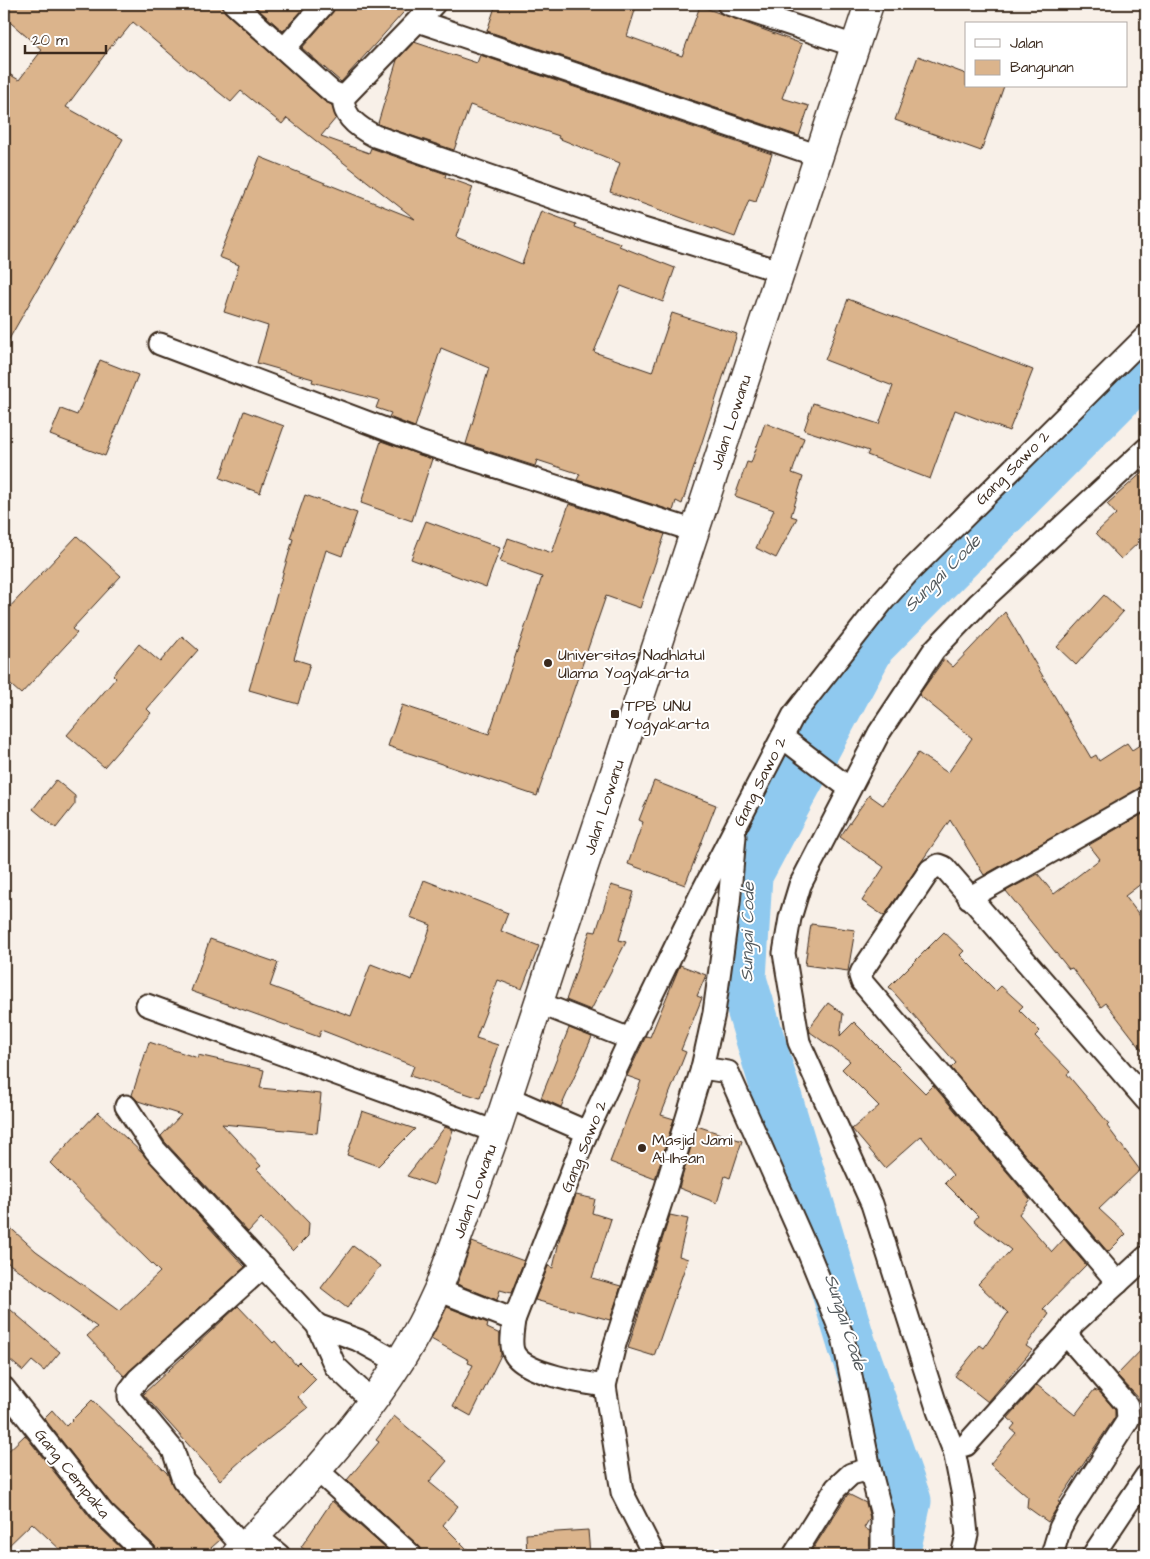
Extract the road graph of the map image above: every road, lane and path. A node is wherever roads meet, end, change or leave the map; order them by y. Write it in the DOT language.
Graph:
graph roads {
  1 [pos="234,4"];
  2 [pos="324,4"];
  3 [pos="434,4"];
  4 [pos="728,4"];
  5 [pos="869,4"];
  6 [pos="418,21"];
  7 [pos="855,46"];
  8 [pos="284,49"];
  9 [pos="344,97"];
  10 [pos="819,156"];
  11 [pos="780,271"];
  12 [pos="1146,336"];
  13 [pos="160,344"];
  14 [pos="1146,449"];
  15 [pos="695,531"];
  16 [pos="789,742"];
  17 [pos="843,784"];
  18 [pos="1146,798"];
  19 [pos="736,827"];
  20 [pos="969,898"];
  21 [pos="539,1003"];
  22 [pos="147,1005"];
  23 [pos="630,1039"];
  24 [pos="702,1068"];
  25 [pos="507,1097"];
  26 [pos="1146,1100"];
  27 [pos="126,1106"];
  28 [pos="496,1132"];
  29 [pos="587,1132"];
  30 [pos="1146,1257"];
  31 [pos="264,1266"];
  32 [pos="1118,1283"];
  33 [pos="438,1290"];
  34 [pos="514,1320"];
  35 [pos="317,1325"];
  36 [pos="1069,1331"];
  37 [pos="400,1363"];
  38 [pos="605,1386"];
  39 [pos="4,1388"];
  40 [pos="372,1401"];
  41 [pos="966,1445"];
  42 [pos="870,1469"];
  43 [pos="316,1470"];
  44 [pos="1146,1476"];
  45 [pos="245,1546"];
  46 [pos="146,1555"];
  47 [pos="278,1555"];
  48 [pos="412,1555"];
  49 [pos="654,1555"];
  50 [pos="794,1555"];
  51 [pos="882,1555"];
  52 [pos="962,1555"];
  53 [pos="1052,1555"];
  54 [pos="1093,1555"];
  1 -- 8 [label="street"];
  2 -- 8 [label="street"];
  3 -- 6 [label="street"];
  4 -- 7 [label="street"];
  5 -- 7 [label="main road, Jalan Lowanu"];
  6 -- 9 [label="street"];
  6 -- 10 [label="street"];
  7 -- 10 [label="main road, Jalan Lowanu"];
  8 -- 9 [label="street"];
  9 -- 11 [label="street"];
  10 -- 11 [label="main road, Jalan Lowanu"];
  11 -- 15 [label="main road, Jalan Lowanu"];
  12 -- 16 [label="street, Gang Sawo 2"];
  13 -- 15 [label="street"];
  14 -- 17 [label="street"];
  15 -- 21 [label="main road, Jalan Lowanu"];
  16 -- 17 [label="street"];
  16 -- 19 [label="street, Gang Sawo 2"];
  17 -- 52 [label="street"];
  18 -- 20 [label="street"];
  19 -- 23 [label="street, Gang Sawo 2"];
  19 -- 24 [label="street"];
  20 -- 26 [label="street"];
  20 -- 32 [label="street"];
  21 -- 23 [label="street"];
  21 -- 25 [label="main road, Jalan Lowanu"];
  22 -- 28 [label="street"];
  23 -- 29 [label="street, Gang Sawo 2"];
  24 -- 38 [label="street"];
  24 -- 42 [label="street"];
  25 -- 28 [label="main road, Jalan Lowanu"];
  25 -- 29 [label="street"];
  27 -- 31 [label="street"];
  28 -- 33 [label="main road, Jalan Lowanu"];
  29 -- 34 [label="street, Gang Sawo 2"];
  30 -- 32 [label="street"];
  31 -- 35 [label="street"];
  31 -- 45 [label="street"];
  32 -- 36 [label="street"];
  33 -- 34 [label="street"];
  33 -- 37 [label="main road, Jalan Lowanu"];
  34 -- 38 [label="street, Gang Sawo 2"];
  35 -- 37 [label="street"];
  35 -- 40 [label="street"];
  36 -- 41 [label="street"];
  36 -- 53 [label="street"];
  37 -- 40 [label="main road, Jalan Lowanu"];
  38 -- 49 [label="street"];
  39 -- 46 [label="street, Gang Cempaka"];
  40 -- 43 [label="main road, Jalan Lowanu"];
  42 -- 50 [label="street"];
  42 -- 51 [label="street"];
  43 -- 45 [label="main road, Jalan Lowanu"];
  43 -- 48 [label="street"];
  44 -- 54 [label="street"];
  45 -- 47 [label="street"];
}
